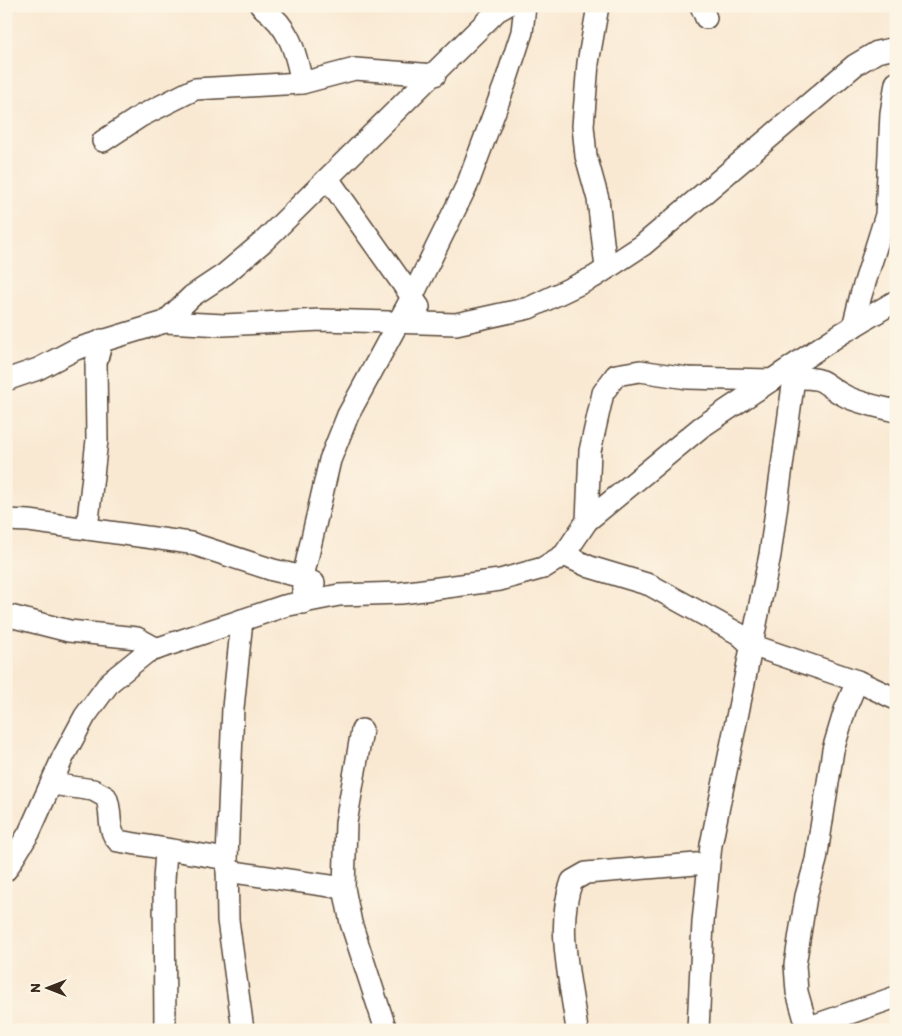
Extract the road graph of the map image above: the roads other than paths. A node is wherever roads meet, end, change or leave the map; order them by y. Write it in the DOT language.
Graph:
graph roads {
  1 [pos="261,6"];
  2 [pos="506,6"];
  3 [pos="525,6"];
  4 [pos="598,6"];
  5 [pos="896,48"];
  6 [pos="435,75"];
  7 [pos="302,83"];
  8 [pos="896,83"];
  9 [pos="103,141"];
  10 [pos="329,180"];
  11 [pos="606,268"];
  12 [pos="412,296"];
  13 [pos="896,301"];
  14 [pos="165,322"];
  15 [pos="398,322"];
  16 [pos="430,324"];
  17 [pos="854,327"];
  18 [pos="102,340"];
  19 [pos="786,376"];
  20 [pos="6,380"];
  21 [pos="896,412"];
  22 [pos="6,520"];
  23 [pos="587,521"];
  24 [pos="87,530"];
  25 [pos="564,555"];
  26 [pos="303,577"];
  27 [pos="339,596"];
  28 [pos="303,602"];
  29 [pos="6,615"];
  30 [pos="242,620"];
  31 [pos="751,645"];
  32 [pos="157,649"];
  33 [pos="857,681"];
  34 [pos="896,699"];
  35 [pos="362,730"];
  36 [pos="52,784"];
  37 [pos="166,851"];
  38 [pos="708,863"];
  39 [pos="227,865"];
  40 [pos="6,870"];
  41 [pos="344,888"];
  42 [pos="896,997"];
  43 [pos="804,1028"];
  44 [pos="165,1030"];
  45 [pos="243,1030"];
  46 [pos="386,1030"];
  47 [pos="578,1030"];
  48 [pos="698,1030"];
  1 -- 7 [label="street"];
  2 -- 6 [label="street"];
  3 -- 12 [label="street"];
  4 -- 11 [label="street"];
  5 -- 11 [label="street"];
  6 -- 7 [label="street"];
  6 -- 10 [label="street"];
  7 -- 9 [label="street"];
  8 -- 17 [label="street"];
  10 -- 12 [label="street"];
  10 -- 14 [label="street"];
  11 -- 16 [label="street"];
  12 -- 15 [label="street"];
  12 -- 16 [label="street"];
  13 -- 17 [label="street"];
  14 -- 15 [label="street"];
  14 -- 18 [label="street"];
  15 -- 16 [label="street"];
  15 -- 26 [label="street"];
  17 -- 19 [label="street"];
  18 -- 20 [label="street"];
  18 -- 24 [label="street"];
  19 -- 21 [label="street"];
  19 -- 23 [label="street"];
  19 -- 23 [label="street"];
  19 -- 31 [label="street"];
  22 -- 24 [label="street"];
  23 -- 25 [label="street"];
  24 -- 26 [label="street"];
  25 -- 27 [label="street"];
  25 -- 31 [label="street"];
  26 -- 27 [label="street"];
  26 -- 28 [label="street"];
  27 -- 28 [label="street"];
  28 -- 30 [label="street"];
  29 -- 32 [label="street"];
  30 -- 32 [label="street"];
  30 -- 39 [label="street"];
  31 -- 33 [label="street"];
  31 -- 38 [label="street"];
  32 -- 36 [label="street"];
  33 -- 34 [label="street"];
  33 -- 43 [label="street"];
  35 -- 41 [label="street"];
  36 -- 37 [label="street"];
  36 -- 40 [label="street"];
  37 -- 39 [label="street"];
  37 -- 44 [label="street"];
  38 -- 47 [label="street"];
  38 -- 48 [label="street"];
  39 -- 41 [label="street"];
  39 -- 45 [label="street"];
  41 -- 46 [label="street"];
  42 -- 43 [label="street"];
}
